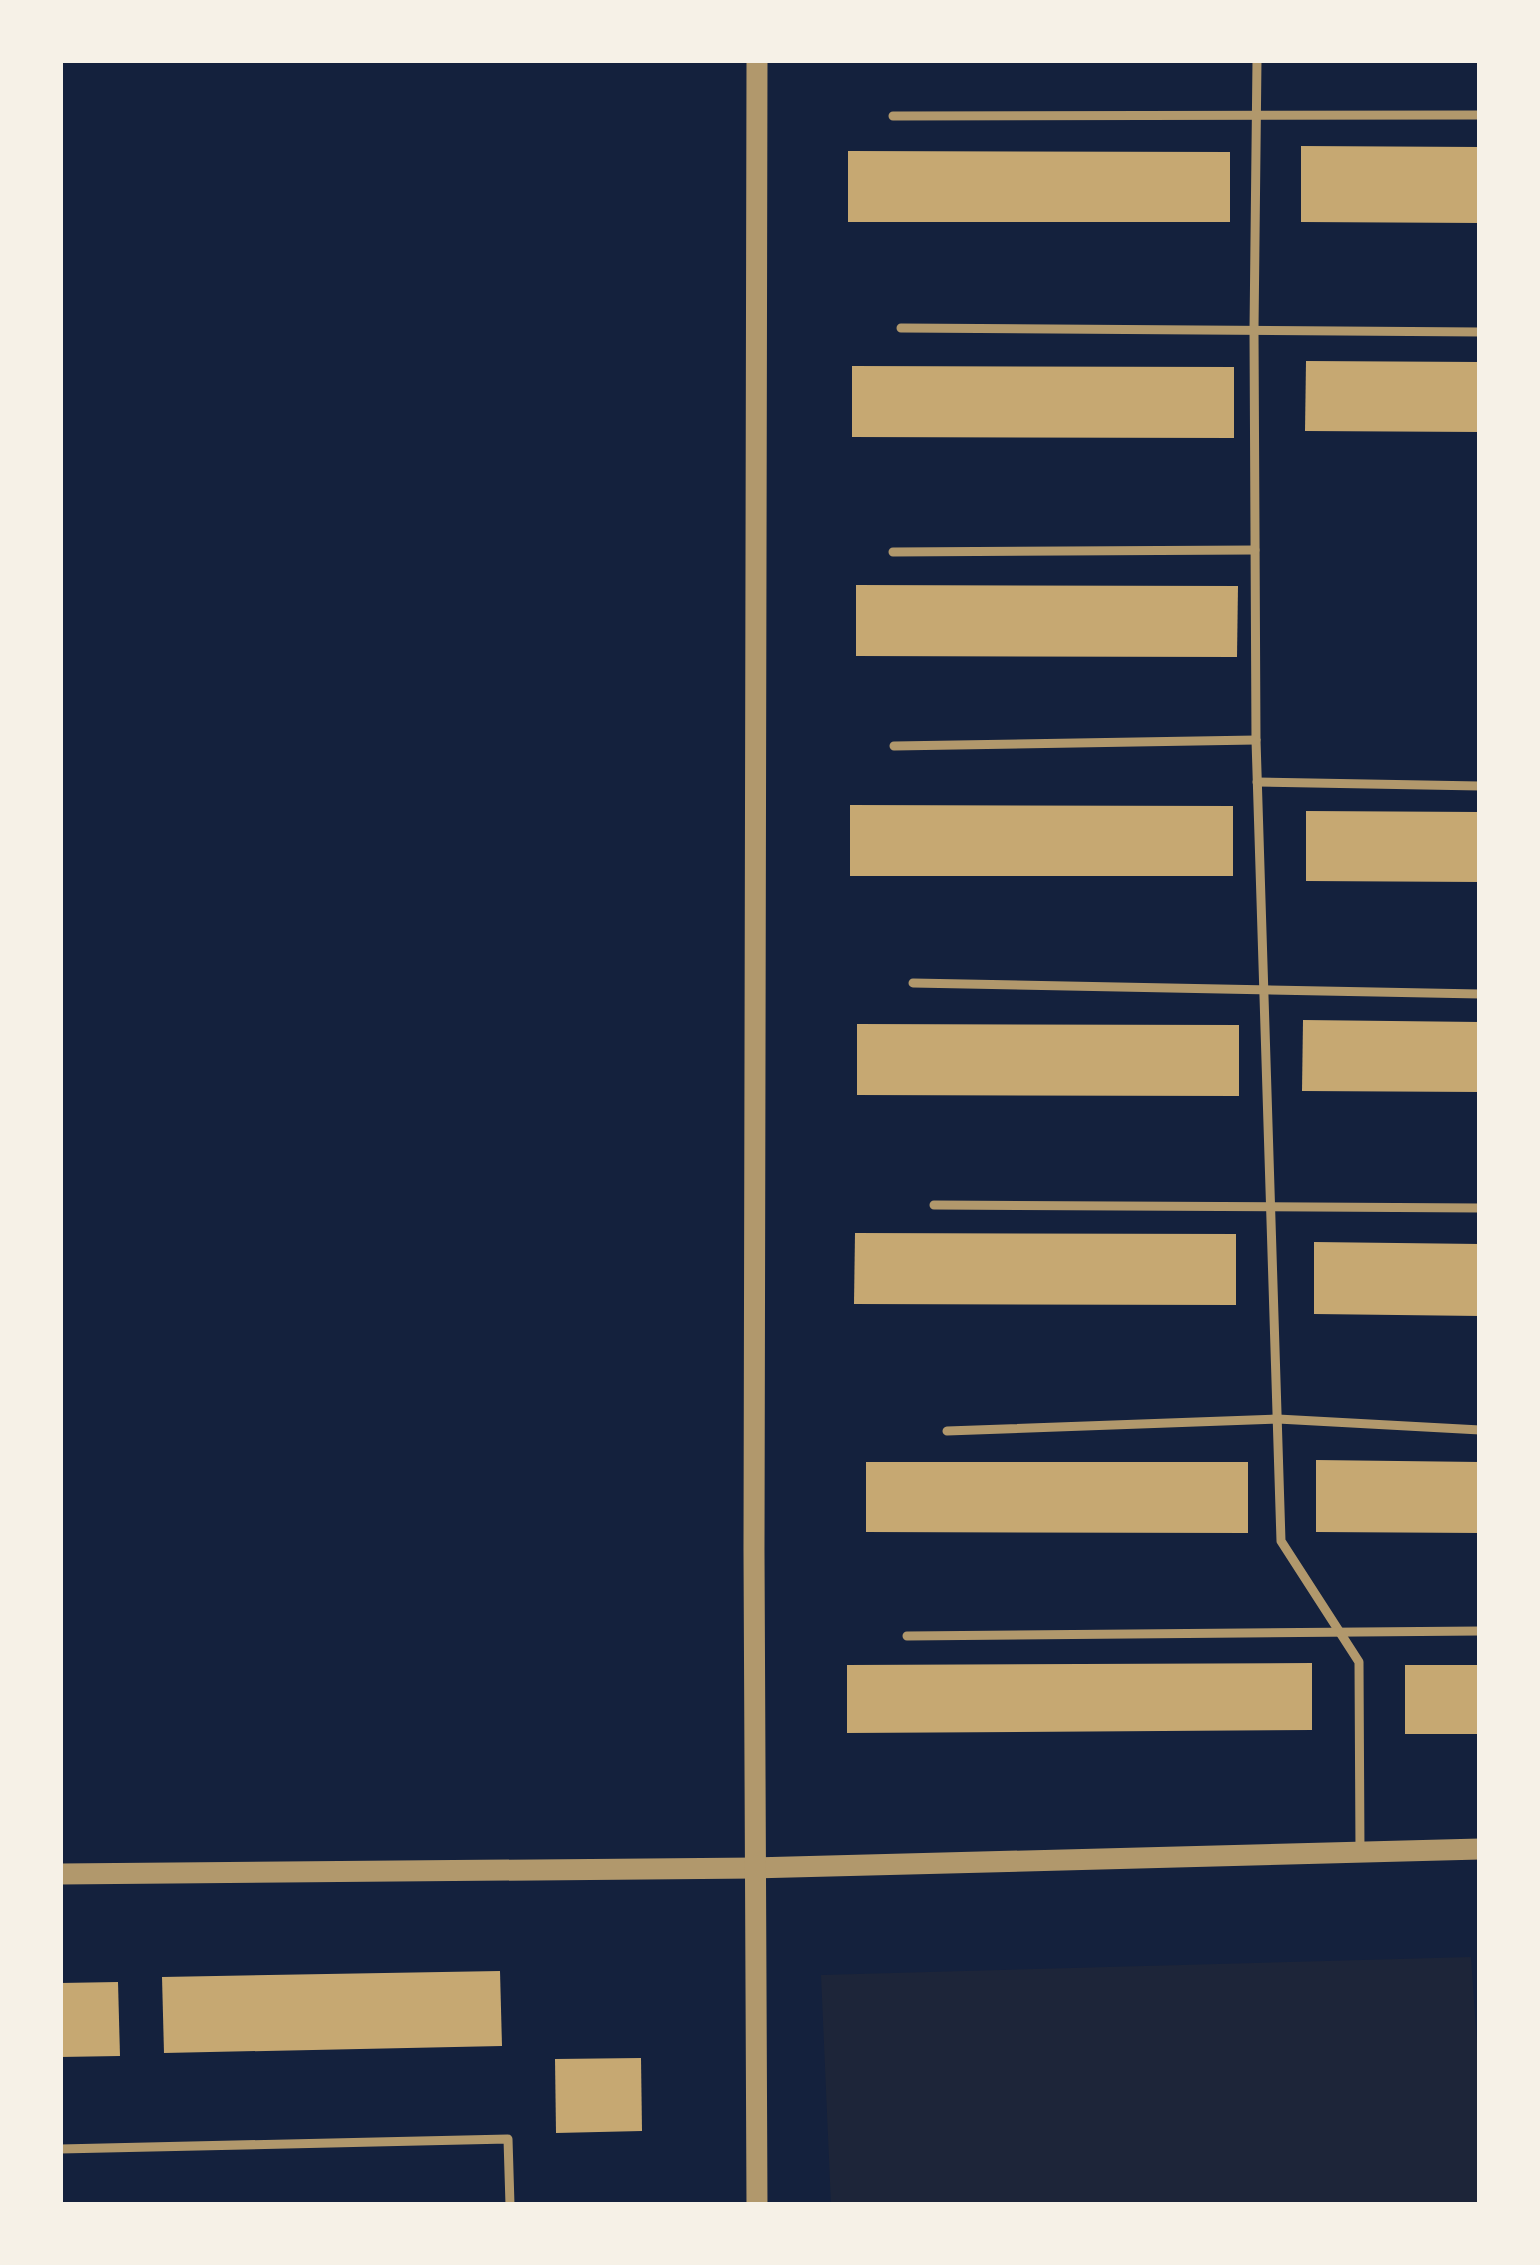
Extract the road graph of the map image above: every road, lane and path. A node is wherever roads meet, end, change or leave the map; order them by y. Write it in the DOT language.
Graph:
graph roads {
  1 [pos="757,60"];
  2 [pos="1257,60"];
  3 [pos="1480,115"];
  4 [pos="893,116"];
  5 [pos="1256,116"];
  6 [pos="901,328"];
  7 [pos="1254,330"];
  8 [pos="1480,332"];
  9 [pos="1255,550"];
  10 [pos="893,552"];
  11 [pos="1256,740"];
  12 [pos="894,746"];
  13 [pos="1257,782"];
  14 [pos="1480,786"];
  15 [pos="914,983"];
  16 [pos="1264,990"];
  17 [pos="1480,994"];
  18 [pos="934,1205"];
  19 [pos="1271,1207"];
  20 [pos="1480,1208"];
  21 [pos="1277,1420"];
  22 [pos="1480,1430"];
  23 [pos="947,1431"];
  24 [pos="1480,1631"];
  25 [pos="1340,1634"];
  26 [pos="907,1636"];
  27 [pos="1480,1849"];
  28 [pos="1360,1852"];
  29 [pos="756,1868"];
  30 [pos="60,1874"];
  31 [pos="60,2149"];
  32 [pos="510,2205"];
  33 [pos="757,2205"];
  1 -- 29 [label="street"];
  2 -- 5 [label="lane"];
  3 -- 5 [label="lane"];
  4 -- 5 [label="lane"];
  5 -- 7 [label="lane"];
  6 -- 7 [label="lane"];
  7 -- 8 [label="lane"];
  7 -- 9 [label="lane"];
  9 -- 10 [label="lane"];
  9 -- 11 [label="lane"];
  11 -- 12 [label="lane"];
  11 -- 13 [label="lane"];
  13 -- 14 [label="lane"];
  13 -- 16 [label="lane"];
  15 -- 16 [label="lane"];
  16 -- 17 [label="lane"];
  16 -- 19 [label="lane"];
  18 -- 19 [label="lane"];
  19 -- 20 [label="lane"];
  19 -- 21 [label="lane"];
  21 -- 22 [label="lane"];
  21 -- 23 [label="lane"];
  21 -- 25 [label="lane"];
  24 -- 25 [label="lane"];
  25 -- 26 [label="lane"];
  25 -- 28 [label="lane"];
  27 -- 28 [label="street"];
  28 -- 29 [label="street"];
  29 -- 30 [label="street"];
  29 -- 33 [label="street"];
  31 -- 32 [label="lane"];
}
